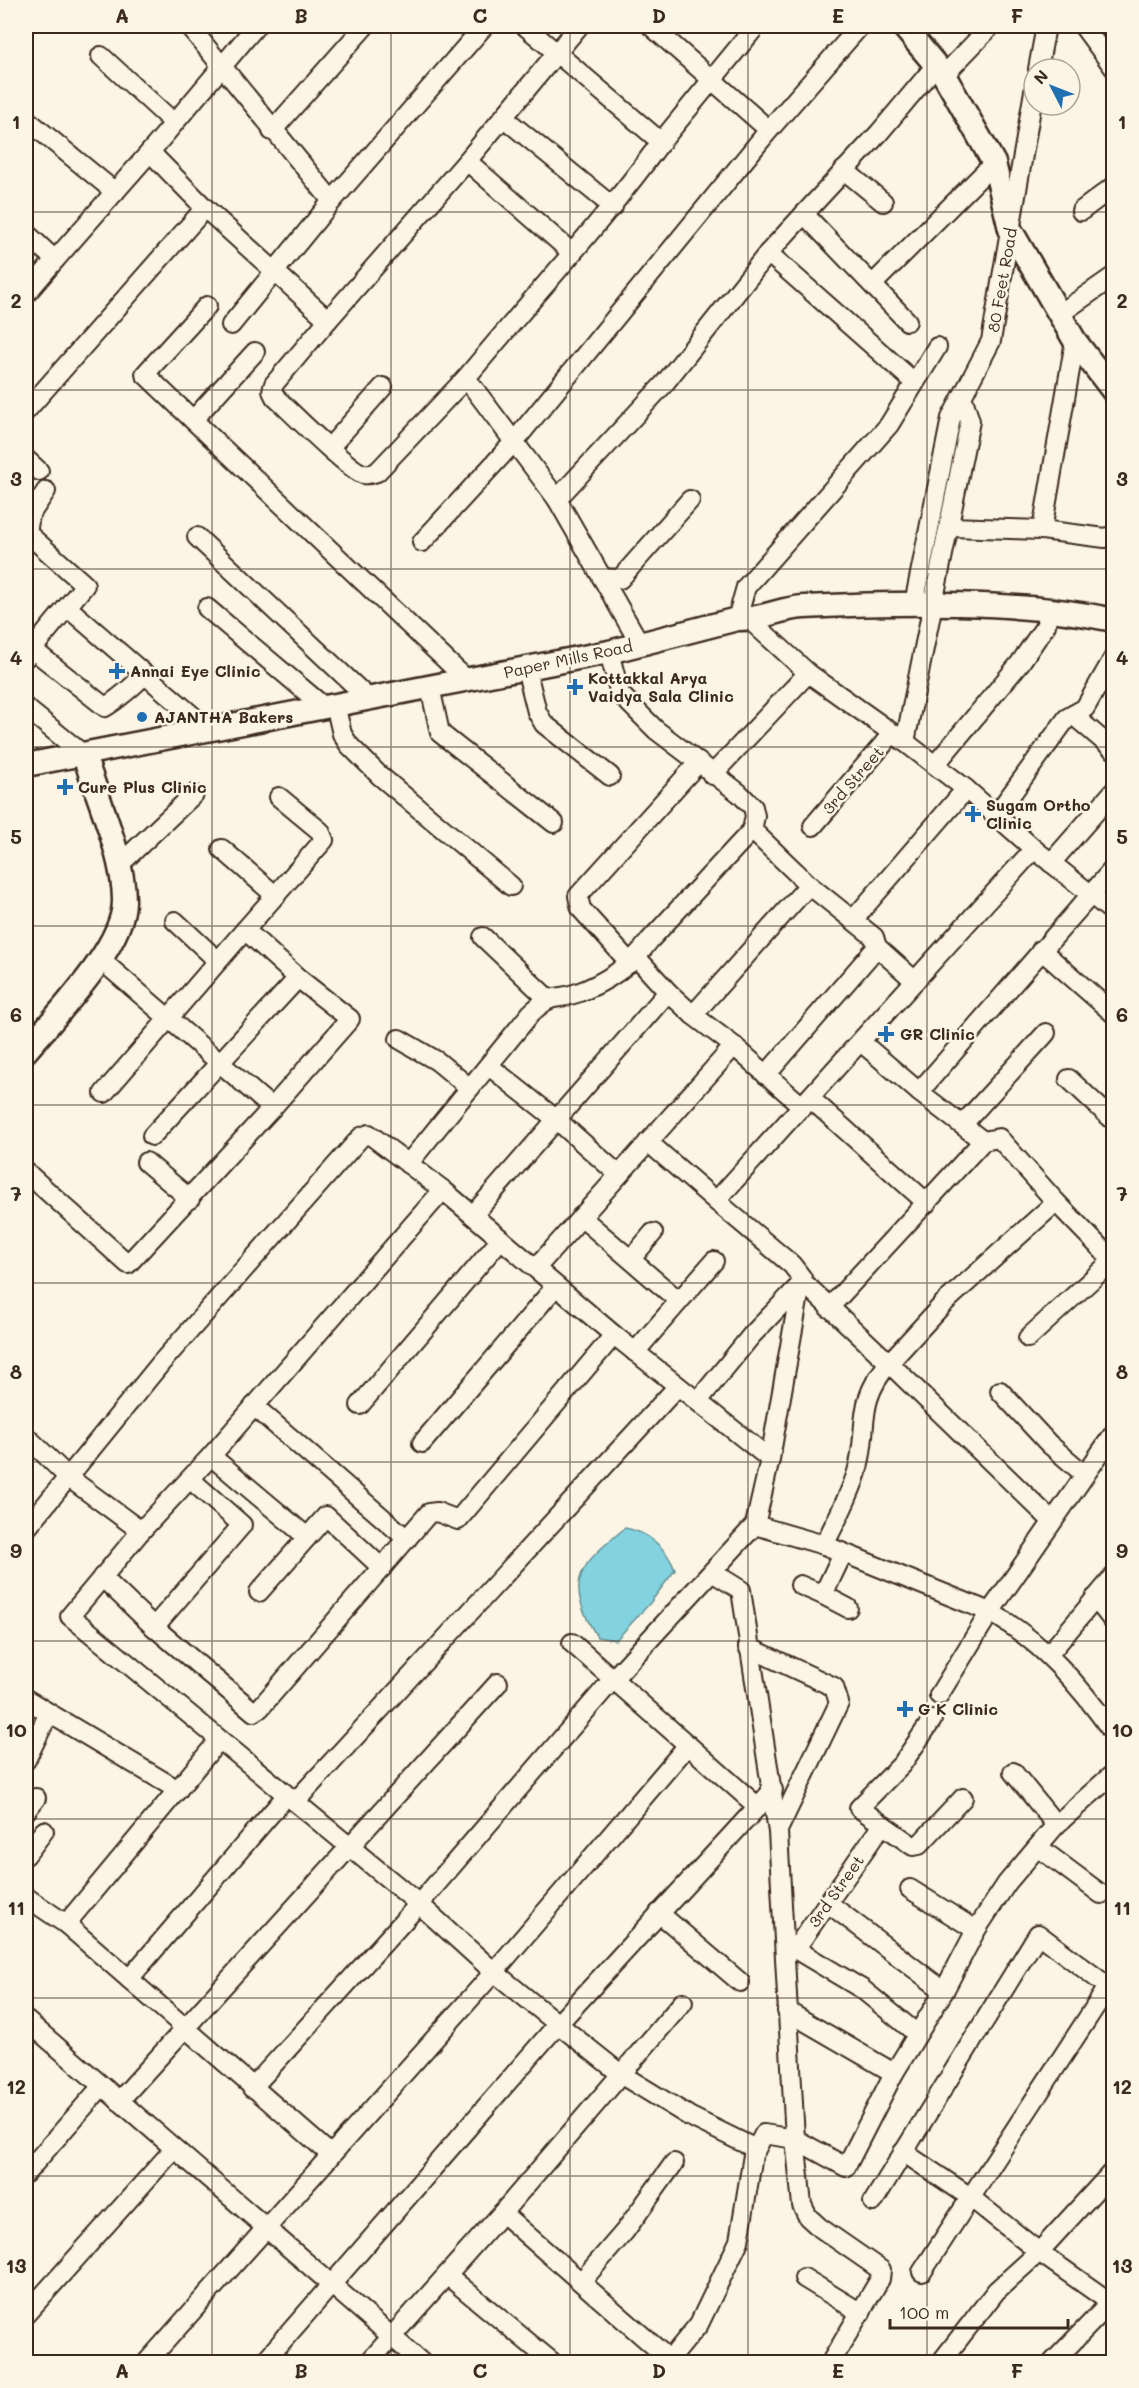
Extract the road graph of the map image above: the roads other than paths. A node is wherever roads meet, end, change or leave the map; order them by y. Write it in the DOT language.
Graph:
graph roads {
  1 [pos="189,26"];
  2 [pos="256,26"];
  3 [pos="365,26"];
  4 [pos="484,26"];
  5 [pos="525,26"];
  6 [pos="579,26"];
  7 [pos="651,26"];
  8 [pos="756,26"];
  9 [pos="860,26"];
  10 [pos="991,26"];
  11 [pos="1046,26"];
  12 [pos="1083,26"];
  13 [pos="907,27"];
  14 [pos="556,53"];
  15 [pos="101,56"];
  16 [pos="1040,57"];
  17 [pos="220,66"];
  18 [pos="1113,68"];
  19 [pos="940,70"];
  20 [pos="712,78"];
  21 [pos="1030,117"];
  22 [pos="504,118"];
  23 [pos="26,119"];
  24 [pos="174,123"];
  25 [pos="769,130"];
  26 [pos="273,131"];
  27 [pos="661,142"];
  28 [pos="150,152"];
  29 [pos="467,161"];
  30 [pos="994,163"];
  31 [pos="844,170"];
  32 [pos="1113,186"];
  33 [pos="115,192"];
  34 [pos="332,201"];
  35 [pos="883,202"];
  36 [pos="613,207"];
  37 [pos="205,208"];
  38 [pos="1081,211"];
  39 [pos="804,214"];
  40 [pos="1010,229"];
  41 [pos="26,233"];
  42 [pos="571,252"];
  43 [pos="768,253"];
  44 [pos="55,260"];
  45 [pos="273,272"];
  46 [pos="1113,276"];
  47 [pos="873,284"];
  48 [pos="26,294"];
  49 [pos="207,306"];
  50 [pos="1061,313"];
  51 [pos="328,320"];
  52 [pos="908,321"];
  53 [pos="231,326"];
  54 [pos="1075,341"];
  55 [pos="937,347"];
  56 [pos="255,352"];
  57 [pos="466,378"];
  58 [pos="914,382"];
  59 [pos="1112,385"];
  60 [pos="383,387"];
  61 [pos="963,399"];
  62 [pos="26,411"];
  63 [pos="193,420"];
  64 [pos="513,443"];
  65 [pos="330,447"];
  66 [pos="46,491"];
  67 [pos="557,499"];
  68 [pos="690,500"];
  69 [pos="951,527"];
  70 [pos="1042,530"];
  71 [pos="26,534"];
  72 [pos="1113,535"];
  73 [pos="197,537"];
  74 [pos="422,542"];
  75 [pos="602,578"];
  76 [pos="924,603"];
  77 [pos="67,607"];
  78 [pos="207,608"];
  79 [pos="1047,611"];
  80 [pos="743,620"];
  81 [pos="1113,620"];
  82 [pos="640,644"];
  83 [pos="609,652"];
  84 [pos="29,653"];
  85 [pos="1113,657"];
  86 [pos="526,668"];
  87 [pos="808,673"];
  88 [pos="145,674"];
  89 [pos="467,680"];
  90 [pos="430,687"];
  91 [pos="369,699"];
  92 [pos="329,705"];
  93 [pos="26,708"];
  94 [pos="1073,715"];
  95 [pos="209,730"];
  96 [pos="899,738"];
  97 [pos="1113,750"];
  98 [pos="84,755"];
  99 [pos="26,765"];
  100 [pos="935,765"];
  101 [pos="705,769"];
  102 [pos="610,776"];
  103 [pos="966,789"];
  104 [pos="1113,791"];
  105 [pos="194,794"];
  106 [pos="279,797"];
  107 [pos="996,815"];
  108 [pos="554,823"];
  109 [pos="813,826"];
  110 [pos="752,830"];
  111 [pos="222,849"];
  112 [pos="1034,849"];
  113 [pos="1051,863"];
  114 [pos="119,865"];
  115 [pos="1113,868"];
  116 [pos="809,885"];
  117 [pos="511,886"];
  118 [pos="1089,894"];
  119 [pos="276,896"];
  120 [pos="1113,912"];
  121 [pos="853,920"];
  122 [pos="175,921"];
  123 [pos="245,930"];
  124 [pos="483,937"];
  125 [pos="877,947"];
  126 [pos="1041,950"];
  127 [pos="101,960"];
  128 [pos="218,961"];
  129 [pos="633,961"];
  130 [pos="298,978"];
  131 [pos="915,981"];
  132 [pos="668,992"];
  133 [pos="547,998"];
  134 [pos="1113,1014"];
  135 [pos="693,1015"];
  136 [pos="168,1018"];
  137 [pos="1046,1033"];
  138 [pos="399,1040"];
  139 [pos="861,1042"];
  140 [pos="734,1046"];
  141 [pos="26,1051"];
  142 [pos="220,1061"];
  143 [pos="489,1066"];
  144 [pos="766,1075"];
  145 [pos="1069,1079"];
  146 [pos="470,1088"];
  147 [pos="919,1092"];
  148 [pos="104,1093"];
  149 [pos="806,1102"];
  150 [pos="272,1108"];
  151 [pos="557,1120"];
  152 [pos="1113,1121"];
  153 [pos="963,1124"];
  154 [pos="152,1136"];
  155 [pos="983,1141"];
  156 [pos="648,1142"];
  157 [pos="146,1162"];
  158 [pos="408,1164"];
  159 [pos="26,1172"];
  160 [pos="619,1175"];
  161 [pos="443,1190"];
  162 [pos="190,1199"];
  163 [pos="716,1201"];
  164 [pos="1056,1202"];
  165 [pos="927,1203"];
  166 [pos="473,1215"];
  167 [pos="581,1217"];
  168 [pos="653,1233"];
  169 [pos="501,1239"];
  170 [pos="631,1259"];
  171 [pos="714,1261"];
  172 [pos="1113,1262"];
  173 [pos="536,1268"];
  174 [pos="803,1282"];
  175 [pos="556,1286"];
  176 [pos="679,1301"];
  177 [pos="829,1308"];
  178 [pos="614,1335"];
  179 [pos="1028,1338"];
  180 [pos="635,1352"];
  181 [pos="889,1363"];
  182 [pos="678,1386"];
  183 [pos="1000,1391"];
  184 [pos="698,1401"];
  185 [pos="360,1405"];
  186 [pos="254,1406"];
  187 [pos="1113,1433"];
  188 [pos="26,1436"];
  189 [pos="422,1443"];
  190 [pos="211,1456"];
  191 [pos="770,1459"];
  192 [pos="1084,1474"];
  193 [pos="69,1477"];
  194 [pos="190,1479"];
  195 [pos="1051,1520"];
  196 [pos="755,1525"];
  197 [pos="26,1529"];
  198 [pos="141,1531"];
  199 [pos="308,1537"];
  200 [pos="407,1539"];
  201 [pos="824,1545"];
  202 [pos="843,1553"];
  203 [pos="382,1568"];
  204 [pos="712,1572"];
  205 [pos="1113,1576"];
  206 [pos="102,1577"];
  207 [pos="800,1585"];
  208 [pos="259,1592"];
  209 [pos="823,1595"];
  210 [pos="1095,1598"];
  211 [pos="848,1608"];
  212 [pos="990,1612"];
  213 [pos="1113,1621"];
  214 [pos="154,1627"];
  215 [pos="572,1643"];
  216 [pos="748,1647"];
  217 [pos="1049,1654"];
  218 [pos="614,1678"];
  219 [pos="498,1683"];
  220 [pos="939,1695"];
  221 [pos="26,1699"];
  222 [pos="49,1713"];
  223 [pos="932,1720"];
  224 [pos="1113,1734"];
  225 [pos="219,1740"];
  226 [pos="688,1745"];
  227 [pos="26,1760"];
  228 [pos="1013,1772"];
  229 [pos="1113,1773"];
  230 [pos="178,1790"];
  231 [pos="773,1790"];
  232 [pos="963,1798"];
  233 [pos="291,1799"];
  234 [pos="758,1807"];
  235 [pos="882,1825"];
  236 [pos="1056,1825"];
  237 [pos="44,1831"];
  238 [pos="778,1832"];
  239 [pos="349,1846"];
  240 [pos="1038,1847"];
  241 [pos="26,1856"];
  242 [pos="910,1889"];
  243 [pos="1101,1894"];
  244 [pos="26,1897"];
  245 [pos="828,1903"];
  246 [pos="419,1904"];
  247 [pos="658,1913"];
  248 [pos="66,1924"];
  249 [pos="976,1930"];
  250 [pos="790,1945"];
  251 [pos="494,1972"];
  252 [pos="129,1979"];
  253 [pos="740,1982"];
  254 [pos="1111,1989"];
  255 [pos="944,1991"];
  256 [pos="683,2002"];
  257 [pos="787,2011"];
  258 [pos="26,2020"];
  259 [pos="558,2024"];
  260 [pos="186,2029"];
  261 [pos="916,2033"];
  262 [pos="894,2073"];
  263 [pos="622,2075"];
  264 [pos="102,2086"];
  265 [pos="252,2088"];
  266 [pos="119,2101"];
  267 [pos="795,2139"];
  268 [pos="174,2149"];
  269 [pos="756,2149"];
  270 [pos="903,2152"];
  271 [pos="330,2154"];
  272 [pos="674,2163"];
  273 [pos="1113,2170"];
  274 [pos="26,2173"];
  275 [pos="970,2197"];
  276 [pos="873,2202"];
  277 [pos="502,2213"];
  278 [pos="265,2227"];
  279 [pos="1039,2252"];
  280 [pos="922,2272"];
  281 [pos="447,2275"];
  282 [pos="804,2278"];
  283 [pos="581,2282"];
  284 [pos="331,2285"];
  285 [pos="1113,2302"];
  286 [pos="861,2313"];
  287 [pos="26,2314"];
  288 [pos="391,2337"];
  289 [pos="669,2361"];
  290 [pos="147,2362"];
  291 [pos="264,2362"];
  292 [pos="369,2362"];
  293 [pos="421,2362"];
  294 [pos="552,2362"];
  295 [pos="831,2362"];
  296 [pos="941,2362"];
  297 [pos="1053,2362"];
  1 -- 17 [label="street"];
  2 -- 17 [label="street"];
  3 -- 26 [label="street"];
  4 -- 34 [label="street"];
  5 -- 14 [label="street"];
  6 -- 14 [label="street"];
  7 -- 20 [label="street"];
  8 -- 20 [label="street"];
  9 -- 25 [label="street"];
  10 -- 19 [label="street"];
  11 -- 16 [label="street"];
  12 -- 18 [label="street"];
  13 -- 19 [label="main road"];
  14 -- 22 [label="street"];
  14 -- 27 [label="street"];
  15 -- 24 [label="street"];
  17 -- 24 [label="street"];
  17 -- 26 [label="street"];
  19 -- 30 [label="main road"];
  19 -- 31 [label="street"];
  20 -- 25 [label="street"];
  20 -- 27 [label="street"];
  21 -- 40 [label="street, 80 Feet Road"];
  22 -- 29 [label="street"];
  22 -- 36 [label="street"];
  23 -- 33 [label="street"];
  24 -- 28 [label="street"];
  25 -- 64 [label="street"];
  26 -- 34 [label="street"];
  27 -- 36 [label="street"];
  28 -- 33 [label="street"];
  28 -- 37 [label="street"];
  29 -- 42 [label="street"];
  29 -- 51 [label="street"];
  30 -- 40 [label="main road"];
  30 -- 47 [label="street"];
  31 -- 35 [label="street"];
  31 -- 39 [label="street"];
  32 -- 38 [label="street"];
  33 -- 44 [label="street"];
  34 -- 45 [label="street"];
  36 -- 42 [label="street"];
  37 -- 45 [label="street"];
  37 -- 62 [label="street"];
  39 -- 43 [label="street"];
  39 -- 47 [label="street"];
  40 -- 50 [label="main road"];
  40 -- 61 [label="street, 80 Feet Road"];
  41 -- 44 [label="street"];
  42 -- 57 [label="street"];
  43 -- 58 [label="street"];
  43 -- 67 [label="street"];
  44 -- 48 [label="street"];
  45 -- 51 [label="street"];
  45 -- 53 [label="street"];
  46 -- 50 [label="street"];
  47 -- 52 [label="street"];
  49 -- 63 [label="street"];
  50 -- 54 [label="main road"];
  51 -- 65 [label="street"];
  54 -- 59 [label="main road"];
  54 -- 70 [label="street"];
  55 -- 58 [label="street"];
  56 -- 63 [label="street"];
  57 -- 64 [label="street"];
  57 -- 65 [label="street"];
  58 -- 80 [label="street"];
  60 -- 65 [label="street"];
  61 -- 69 [label="street"];
  61 -- 76 [label="street, 80 Feet Road"];
  63 -- 89 [label="street"];
  64 -- 67 [label="street"];
  64 -- 74 [label="street"];
  66 -- 71 [label="street"];
  67 -- 75 [label="street"];
  68 -- 75 [label="street"];
  69 -- 70 [label="street"];
  69 -- 76 [label="street"];
  70 -- 72 [label="street"];
  71 -- 77 [label="street"];
  73 -- 91 [label="street"];
  75 -- 82 [label="street"];
  76 -- 79 [label="main road, Paper Mills Road"];
  76 -- 80 [label="main road, Paper Mills Road"];
  76 -- 96 [label="street"];
  77 -- 84 [label="street"];
  77 -- 88 [label="street"];
  78 -- 92 [label="street"];
  79 -- 81 [label="main road, Paper Mills Road"];
  79 -- 100 [label="street"];
  80 -- 82 [label="main road, Paper Mills Road"];
  80 -- 87 [label="street"];
  82 -- 83 [label="main road, Paper Mills Road"];
  83 -- 86 [label="main road, Paper Mills Road"];
  83 -- 101 [label="street"];
  84 -- 88 [label="street"];
  85 -- 94 [label="street"];
  86 -- 89 [label="main road, Paper Mills Road"];
  86 -- 102 [label="street"];
  87 -- 96 [label="street"];
  87 -- 101 [label="street"];
  88 -- 95 [label="street"];
  89 -- 90 [label="main road, Paper Mills Road"];
  90 -- 91 [label="main road, Paper Mills Road"];
  90 -- 108 [label="street"];
  91 -- 92 [label="main road, Paper Mills Road"];
  92 -- 95 [label="main road, Paper Mills Road"];
  92 -- 117 [label="street"];
  93 -- 98 [label="street"];
  94 -- 97 [label="street"];
  94 -- 107 [label="street"];
  95 -- 98 [label="main road, Paper Mills Road"];
  96 -- 100 [label="street"];
  96 -- 109 [label="street, 3rd Street"];
  98 -- 99 [label="main road, Paper Mills Road"];
  98 -- 114 [label="main road"];
  100 -- 103 [label="street"];
  101 -- 110 [label="street"];
  101 -- 129 [label="street"];
  103 -- 107 [label="street"];
  103 -- 121 [label="street"];
  104 -- 113 [label="street"];
  105 -- 114 [label="street"];
  106 -- 119 [label="street"];
  107 -- 112 [label="street"];
  110 -- 116 [label="street"];
  110 -- 129 [label="street"];
  111 -- 119 [label="street"];
  112 -- 113 [label="street"];
  112 -- 131 [label="street"];
  113 -- 118 [label="street"];
  114 -- 127 [label="main road"];
  115 -- 118 [label="street"];
  116 -- 121 [label="street"];
  116 -- 135 [label="street"];
  118 -- 120 [label="street"];
  118 -- 126 [label="street"];
  119 -- 123 [label="street"];
  121 -- 125 [label="street"];
  122 -- 128 [label="street"];
  123 -- 128 [label="street"];
  123 -- 130 [label="street"];
  124 -- 133 [label="street"];
  125 -- 131 [label="street"];
  125 -- 144 [label="street"];
  126 -- 134 [label="street"];
  126 -- 147 [label="street"];
  127 -- 136 [label="street"];
  127 -- 141 [label="main road"];
  128 -- 136 [label="street"];
  129 -- 132 [label="street"];
  129 -- 133 [label="street"];
  130 -- 142 [label="street"];
  130 -- 150 [label="street"];
  131 -- 139 [label="street"];
  132 -- 135 [label="street"];
  132 -- 151 [label="street"];
  133 -- 143 [label="street"];
  135 -- 140 [label="street"];
  136 -- 142 [label="street"];
  136 -- 148 [label="street"];
  137 -- 153 [label="street"];
  138 -- 146 [label="street"];
  139 -- 147 [label="street"];
  139 -- 149 [label="street"];
  140 -- 144 [label="street"];
  140 -- 156 [label="street"];
  142 -- 150 [label="street"];
  142 -- 154 [label="street"];
  143 -- 146 [label="street"];
  143 -- 151 [label="street"];
  144 -- 149 [label="street"];
  145 -- 152 [label="street"];
  146 -- 158 [label="street"];
  147 -- 153 [label="street"];
  149 -- 163 [label="street"];
  149 -- 165 [label="street"];
  150 -- 162 [label="street"];
  151 -- 160 [label="street"];
  151 -- 166 [label="street"];
  153 -- 155 [label="street"];
  155 -- 164 [label="street"];
  155 -- 165 [label="street"];
  156 -- 160 [label="street"];
  156 -- 163 [label="street"];
  157 -- 162 [label="street"];
  158 -- 161 [label="street"];
  158 -- 193 [label="street"];
  159 -- 162 [label="street"];
  160 -- 167 [label="street"];
  161 -- 166 [label="street"];
  161 -- 186 [label="street"];
  163 -- 174 [label="street"];
  164 -- 172 [label="street"];
  164 -- 181 [label="street"];
  165 -- 177 [label="street"];
  166 -- 169 [label="street"];
  167 -- 170 [label="street"];
  167 -- 173 [label="street"];
  168 -- 170 [label="street"];
  169 -- 173 [label="street"];
  169 -- 185 [label="street"];
  170 -- 176 [label="street"];
  171 -- 176 [label="street"];
  172 -- 179 [label="street"];
  173 -- 175 [label="street"];
  174 -- 177 [label="street"];
  174 -- 184 [label="street"];
  174 -- 191 [label="street"];
  175 -- 178 [label="street"];
  175 -- 189 [label="street"];
  176 -- 180 [label="street"];
  177 -- 181 [label="street"];
  178 -- 180 [label="street"];
  178 -- 200 [label="street"];
  180 -- 182 [label="street"];
  181 -- 195 [label="street"];
  181 -- 201 [label="street"];
  182 -- 184 [label="street"];
  182 -- 233 [label="street"];
  183 -- 192 [label="street"];
  184 -- 191 [label="street"];
  186 -- 190 [label="street"];
  186 -- 200 [label="street"];
  187 -- 192 [label="street"];
  188 -- 193 [label="street"];
  190 -- 194 [label="street"];
  190 -- 199 [label="street"];
  191 -- 196 [label="street"];
  192 -- 195 [label="street"];
  193 -- 197 [label="street"];
  193 -- 198 [label="street"];
  194 -- 198 [label="street"];
  194 -- 214 [label="street"];
  195 -- 212 [label="street"];
  196 -- 201 [label="street"];
  196 -- 204 [label="street"];
  198 -- 206 [label="street"];
  199 -- 203 [label="street"];
  199 -- 208 [label="street"];
  200 -- 203 [label="street"];
  201 -- 202 [label="street"];
  202 -- 209 [label="street"];
  202 -- 212 [label="street"];
  203 -- 214 [label="street"];
  204 -- 216 [label="street"];
  204 -- 218 [label="street"];
  205 -- 210 [label="street"];
  206 -- 214 [label="street"];
  206 -- 225 [label="street"];
  207 -- 209 [label="street"];
  209 -- 211 [label="street"];
  210 -- 213 [label="street"];
  210 -- 217 [label="street"];
  212 -- 217 [label="street"];
  212 -- 220 [label="street"];
  215 -- 218 [label="street"];
  216 -- 231 [label="street"];
  216 -- 238 [label="street"];
  217 -- 224 [label="street"];
  218 -- 226 [label="street"];
  218 -- 246 [label="street"];
  219 -- 239 [label="street"];
  221 -- 222 [label="street"];
  222 -- 227 [label="street"];
  222 -- 230 [label="street"];
  223 -- 235 [label="street"];
  225 -- 230 [label="street"];
  225 -- 233 [label="street"];
  226 -- 234 [label="street"];
  226 -- 251 [label="street"];
  228 -- 236 [label="street"];
  229 -- 236 [label="street"];
  230 -- 248 [label="street"];
  231 -- 234 [label="street"];
  231 -- 238 [label="street"];
  232 -- 235 [label="street"];
  233 -- 239 [label="street"];
  233 -- 252 [label="street"];
  234 -- 247 [label="street"];
  235 -- 245 [label="street, 3rd Street"];
  236 -- 240 [label="street"];
  237 -- 241 [label="street"];
  238 -- 250 [label="street"];
  239 -- 246 [label="street"];
  239 -- 260 [label="street"];
  240 -- 243 [label="street"];
  240 -- 249 [label="street"];
  242 -- 249 [label="street"];
  244 -- 248 [label="street"];
  245 -- 250 [label="street, 3rd Street"];
  245 -- 255 [label="street"];
  246 -- 251 [label="street"];
  246 -- 265 [label="street"];
  247 -- 253 [label="street"];
  247 -- 259 [label="street"];
  248 -- 252 [label="street"];
  249 -- 255 [label="street"];
  250 -- 257 [label="street"];
  250 -- 261 [label="street"];
  251 -- 259 [label="street"];
  251 -- 271 [label="street"];
  252 -- 260 [label="street"];
  254 -- 270 [label="street"];
  254 -- 275 [label="street"];
  255 -- 261 [label="street"];
  256 -- 263 [label="street"];
  257 -- 262 [label="street"];
  257 -- 267 [label="street"];
  258 -- 264 [label="street"];
  259 -- 263 [label="street"];
  259 -- 284 [label="street"];
  260 -- 265 [label="street"];
  260 -- 266 [label="street"];
  261 -- 262 [label="street"];
  262 -- 267 [label="street"];
  263 -- 269 [label="street"];
  263 -- 277 [label="street"];
  264 -- 266 [label="street"];
  264 -- 274 [label="street"];
  265 -- 271 [label="street"];
  266 -- 268 [label="street"];
  267 -- 269 [label="street"];
  267 -- 286 [label="street"];
  268 -- 278 [label="street"];
  268 -- 287 [label="street"];
  269 -- 289 [label="street"];
  270 -- 275 [label="street"];
  270 -- 276 [label="street"];
  271 -- 278 [label="street"];
  272 -- 283 [label="street"];
  273 -- 279 [label="street"];
  275 -- 279 [label="street"];
  275 -- 280 [label="street"];
  277 -- 281 [label="street"];
  277 -- 283 [label="street"];
  278 -- 284 [label="street"];
  278 -- 290 [label="street"];
  279 -- 285 [label="street"];
  279 -- 296 [label="street"];
  281 -- 288 [label="street"];
  281 -- 294 [label="street"];
  282 -- 286 [label="street"];
  283 -- 289 [label="street"];
  284 -- 288 [label="street"];
  284 -- 291 [label="street"];
  285 -- 297 [label="street"];
  286 -- 295 [label="street"];
  288 -- 292 [label="street"];
  288 -- 293 [label="street"];
}
